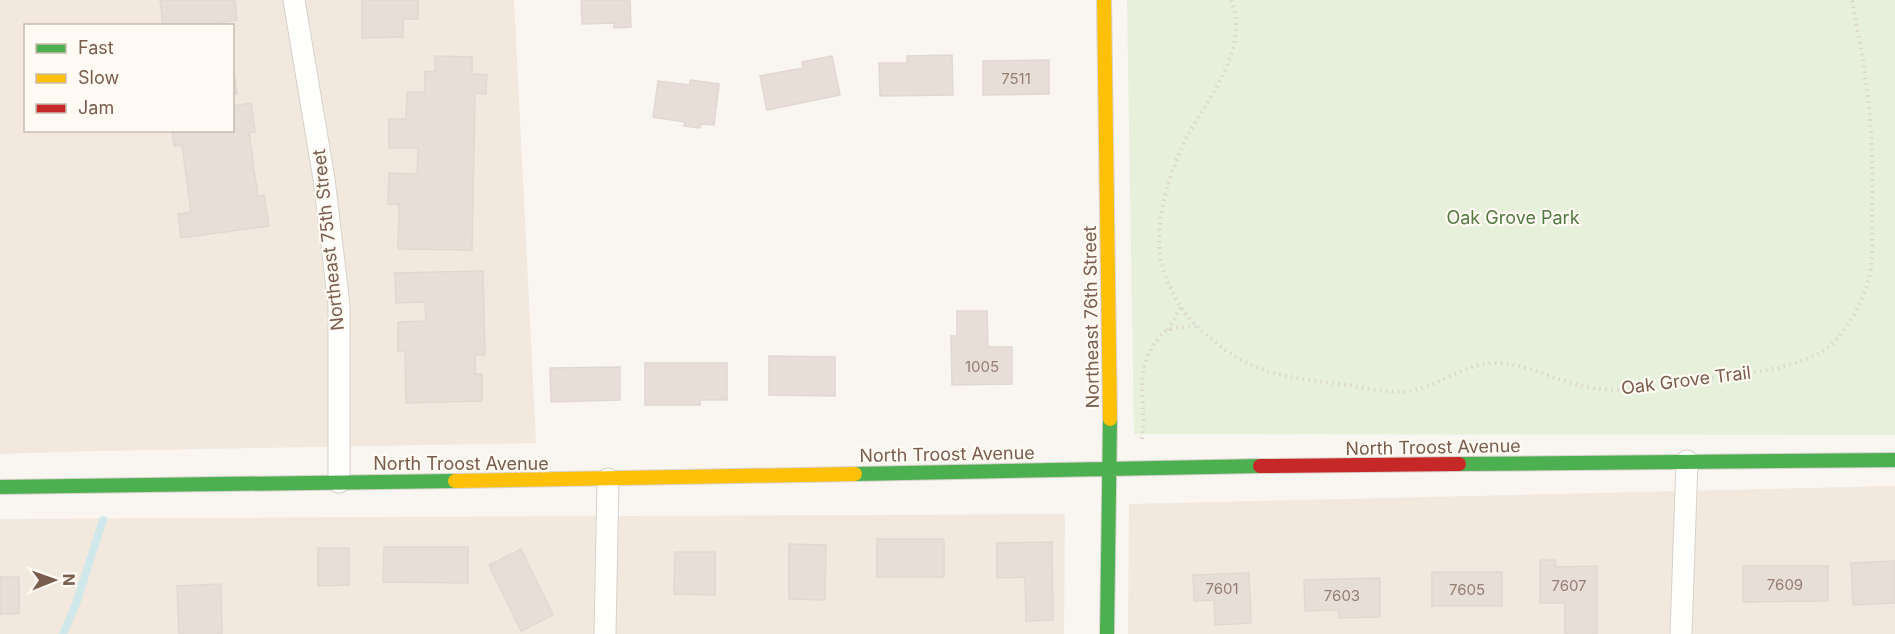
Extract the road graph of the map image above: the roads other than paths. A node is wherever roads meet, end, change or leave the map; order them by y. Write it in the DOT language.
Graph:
graph roads {
  1 [pos="294,0"];
  2 [pos="1104,0"];
  3 [pos="1895,460"];
  4 [pos="1687,461"];
  5 [pos="1112,468"];
  6 [pos="608,479"];
  7 [pos="339,482"];
  8 [pos="0,487"];
  9 [pos="605,634"];
  10 [pos="1107,634"];
  11 [pos="1681,634"];
  1 -- 7 [label="street, Northeast 75th Street"];
  2 -- 5 [label="street, Northeast 76th Street"];
  3 -- 4 [label="street, North Troost Avenue"];
  4 -- 5 [label="street, North Troost Avenue"];
  4 -- 11 [label="street"];
  5 -- 6 [label="street, North Troost Avenue"];
  5 -- 10 [label="street, Northeast 76th Street"];
  6 -- 7 [label="street, North Troost Avenue"];
  6 -- 9 [label="street"];
  7 -- 8 [label="street, North Troost Avenue"];
}
